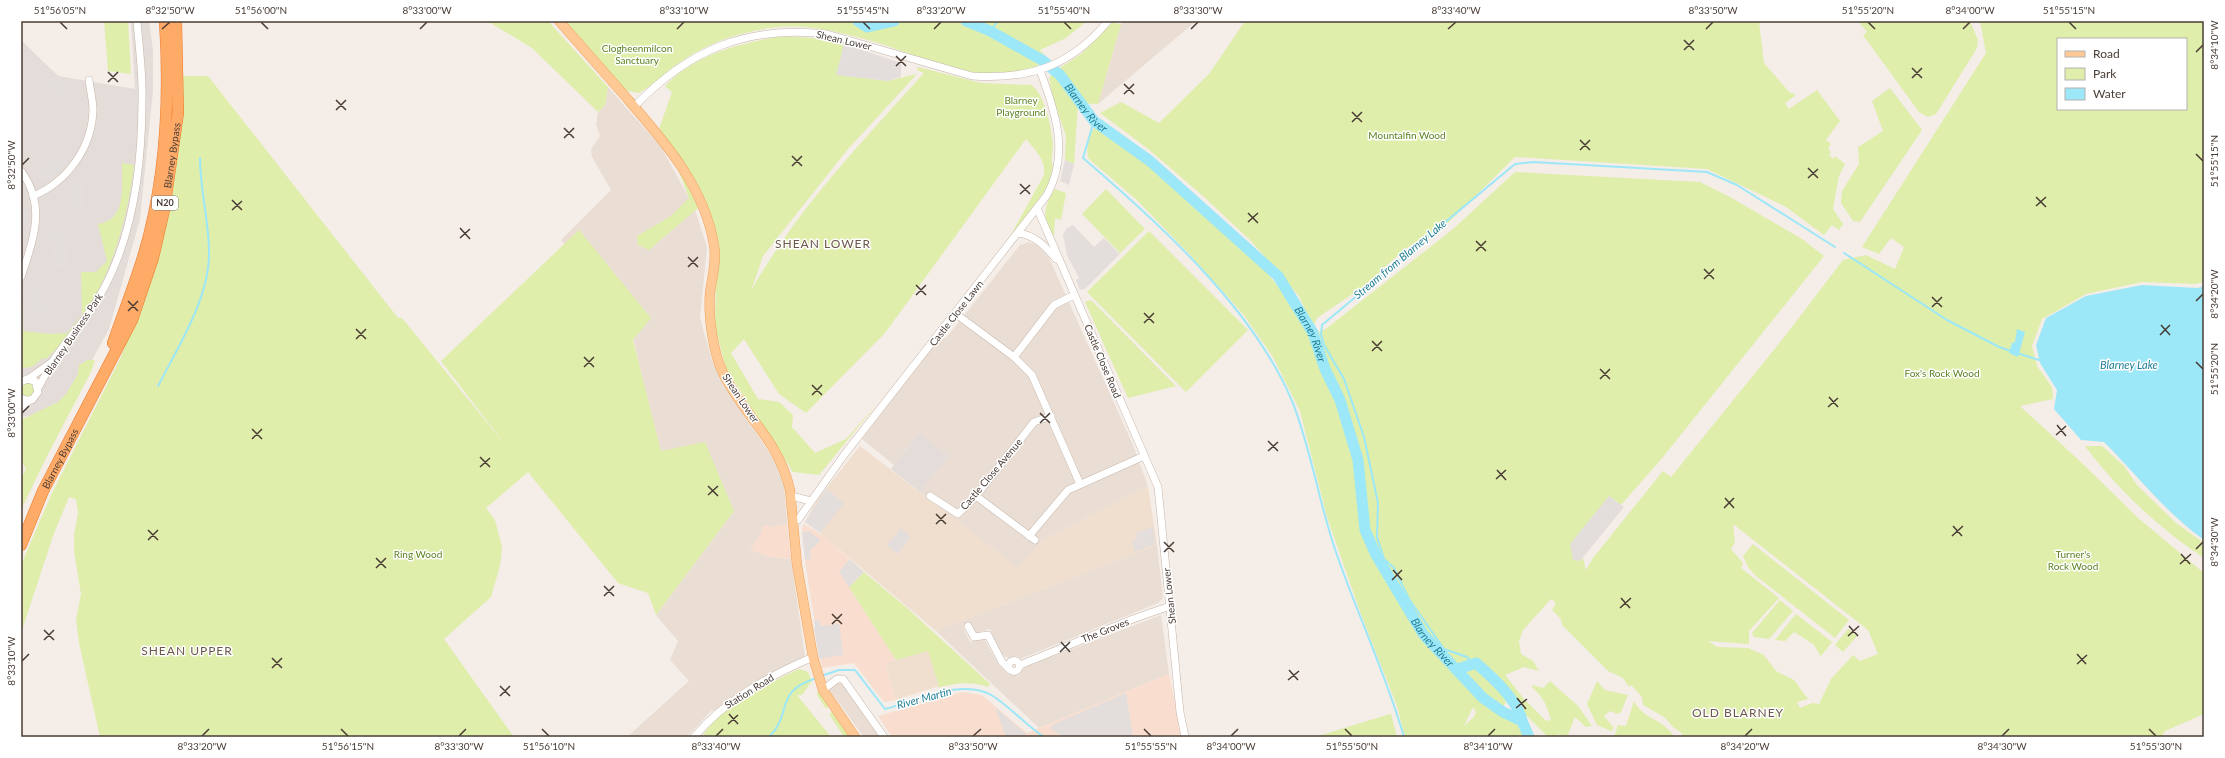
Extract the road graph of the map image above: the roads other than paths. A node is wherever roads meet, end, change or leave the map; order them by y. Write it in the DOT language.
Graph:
graph roads {
  1 [pos="136,21"];
  2 [pos="164,21"];
  3 [pos="176,21"];
  4 [pos="559,21"];
  5 [pos="1108,21"];
  6 [pos="1043,69"];
  7 [pos="1028,73"];
  8 [pos="89,80"];
  9 [pos="1045,84"];
  10 [pos="634,107"];
  11 [pos="21,171"];
  12 [pos="33,196"];
  13 [pos="1037,208"];
  14 [pos="1018,233"];
  15 [pos="1062,266"];
  16 [pos="21,277"];
  17 [pos="1074,295"];
  18 [pos="956,314"];
  19 [pos="1014,356"];
  20 [pos="54,361"];
  21 [pos="103,373"];
  22 [pos="24,379"];
  23 [pos="38,388"];
  24 [pos="21,398"];
  25 [pos="30,400"];
  26 [pos="21,408"];
  27 [pos="1051,416"];
  28 [pos="1144,456"];
  29 [pos="1080,484"];
  30 [pos="791,496"];
  31 [pos="930,496"];
  32 [pos="976,496"];
  33 [pos="811,501"];
  34 [pos="793,520"];
  35 [pos="21,544"];
  36 [pos="1170,606"];
  37 [pos="968,626"];
  38 [pos="814,661"];
  39 [pos="822,686"];
  40 [pos="694,737"];
  41 [pos="855,737"];
  42 [pos="884,737"];
  43 [pos="1185,737"];
  1 -- 20 [label="street, Blarney Business Park"];
  2 -- 21 [label="highway, Blarney Bypass / N20"];
  3 -- 21 [label="highway, Blarney Bypass / N20"];
  4 -- 10 [label="main road, Shean Lower"];
  5 -- 6 [label="street, Shean Lower"];
  6 -- 7 [label="street, Shean Lower"];
  6 -- 9 [label="street, Castle Close Lawn"];
  7 -- 9 [label="street"];
  7 -- 10 [label="street, Shean Lower"];
  8 -- 12 [label="street"];
  9 -- 13 [label="street, Castle Close Lawn"];
  10 -- 30 [label="main road, Shean Lower"];
  11 -- 12 [label="street"];
  12 -- 16 [label="street"];
  13 -- 14 [label="street, Castle Close Lawn"];
  13 -- 15 [label="street, Castle Close Road"];
  14 -- 15 [label="street, Castle Close Road"];
  14 -- 18 [label="street, Castle Close Lawn"];
  15 -- 17 [label="street, Castle Close Road"];
  17 -- 19 [label="street"];
  17 -- 28 [label="street, Castle Close Road"];
  18 -- 19 [label="street"];
  18 -- 33 [label="street, Castle Close Lawn"];
  19 -- 27 [label="street"];
  20 -- 22 [label="street"];
  20 -- 23 [label="street, Blarney Business Park"];
  21 -- 35 [label="highway, Blarney Bypass / N20"];
  22 -- 23 [label="street"];
  23 -- 25 [label="street, Blarney Business Park"];
  24 -- 25 [label="street"];
  25 -- 26 [label="street"];
  27 -- 29 [label="street"];
  27 -- 32 [label="street, Castle Close Avenue"];
  28 -- 29 [label="street"];
  28 -- 36 [label="street, Shean Lower"];
  29 -- 32 [label="street"];
  30 -- 33 [label="street"];
  30 -- 34 [label="main road, Shean Lower"];
  31 -- 32 [label="street, Castle Close Avenue"];
  33 -- 34 [label="street, Castle Close Lawn"];
  34 -- 38 [label="main road, Shean Lower"];
  36 -- 37 [label="street, The Groves"];
  36 -- 43 [label="street, Shean Lower"];
  38 -- 39 [label="main road, Shean Lower"];
  38 -- 40 [label="street, Station Road"];
  39 -- 41 [label="main road, Shean Lower"];
  39 -- 42 [label="street"];
}
